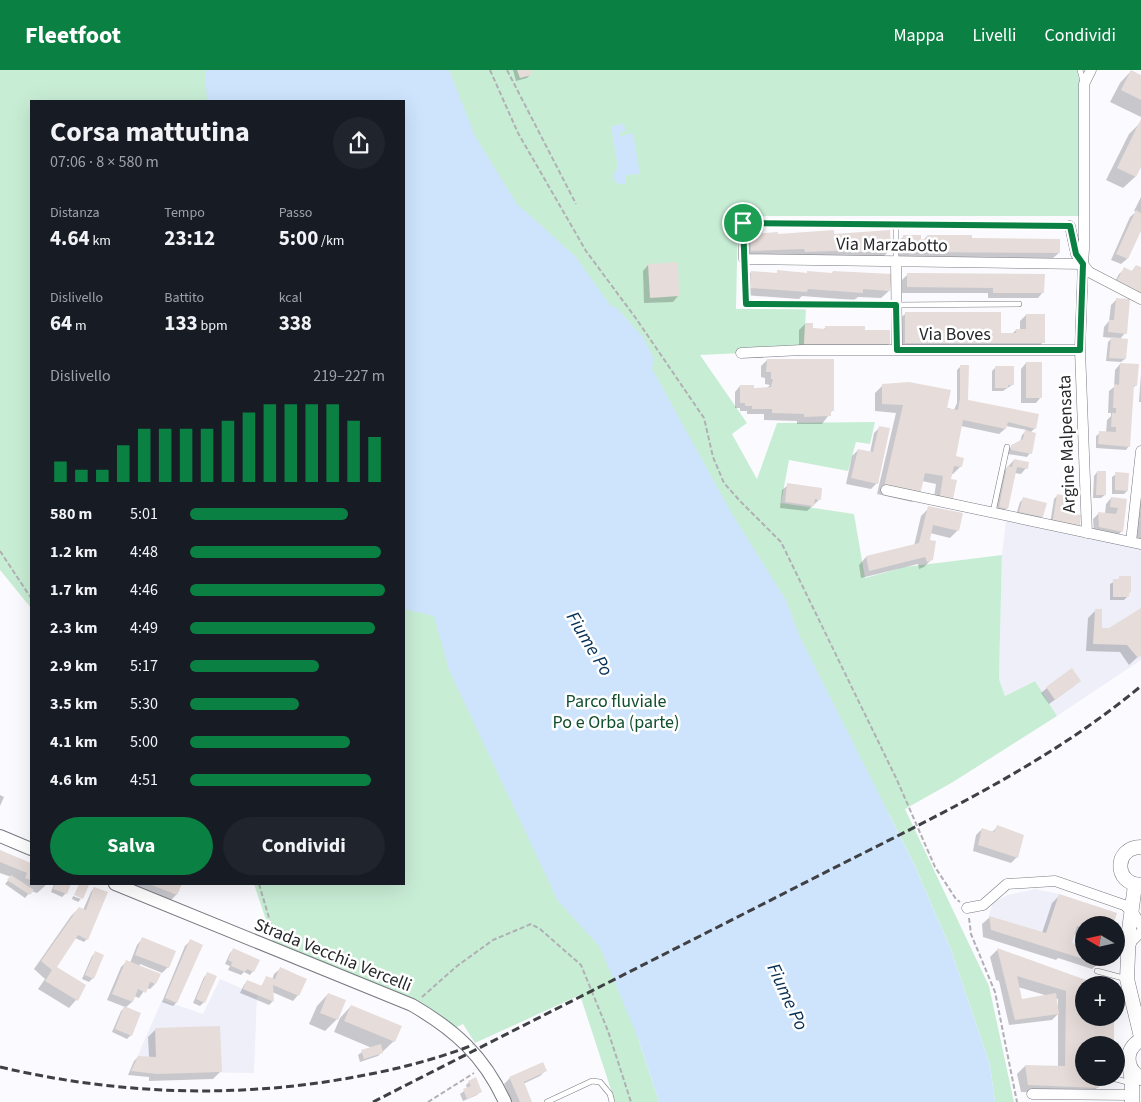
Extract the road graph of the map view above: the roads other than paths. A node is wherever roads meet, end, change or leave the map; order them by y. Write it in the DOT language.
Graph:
graph roads {
  1 [pos="1080,70"];
  2 [pos="1091,70"];
  3 [pos="1084,84"];
  4 [pos="743,220"];
  5 [pos="896,224"];
  6 [pos="1070,226"];
  7 [pos="744,259"];
  8 [pos="896,260"];
  9 [pos="1083,264"];
  10 [pos="1141,299"];
  11 [pos="1019,304"];
  12 [pos="896,305"];
  13 [pos="897,350"];
  14 [pos="1080,350"];
  15 [pos="741,353"];
  16 [pos="1007,447"];
  17 [pos="1141,450"];
  18 [pos="886,490"];
  19 [pos="993,513"];
  20 [pos="1087,533"];
  21 [pos="1136,543"];
  22 [pos="0,836"];
  23 [pos="1141,847"];
  24 [pos="30,849"];
  25 [pos="117,885"];
  26 [pos="1138,885"];
  27 [pos="967,908"];
  28 [pos="1132,911"];
  29 [pos="1141,925"];
  30 [pos="1141,932"];
  31 [pos="1128,951"];
  32 [pos="1097,971"];
  33 [pos="1127,979"];
  34 [pos="1141,1039"];
  35 [pos="1125,1071"];
  36 [pos="1133,1081"];
  37 [pos="1032,1094"];
  38 [pos="505,1102"];
  39 [pos="547,1102"];
  40 [pos="612,1102"];
  1 -- 3 [label="lane"];
  2 -- 3 [label="street"];
  3 -- 9 [label="street, Argine Malpensata"];
  4 -- 5 [label="lane"];
  4 -- 7 [label="street"];
  5 -- 6 [label="lane"];
  5 -- 8 [label="lane"];
  6 -- 9 [label="street, Argine Malpensata"];
  7 -- 8 [label="street, Via Marzabotto"];
  7 -- 12 [label="lane"];
  8 -- 9 [label="street, Via Marzabotto"];
  8 -- 12 [label="street"];
  9 -- 10 [label="street"];
  9 -- 14 [label="street, Argine Malpensata"];
  11 -- 12 [label="lane"];
  12 -- 13 [label="street"];
  13 -- 14 [label="street, Via Boves"];
  13 -- 15 [label="street, Via Boves"];
  14 -- 20 [label="street, Argine Malpensata"];
  16 -- 19 [label="lane"];
  17 -- 21 [label="street"];
  18 -- 19 [label="street, Argine Malpensata"];
  19 -- 20 [label="street, Argine Malpensata"];
  20 -- 21 [label="street, Argine Malpensata"];
  22 -- 24 [label="street"];
  23 -- 26 [label="main road"];
  25 -- 38 [label="street, Strada Vecchia Vercelli"];
  26 -- 28 [label="main road"];
  27 -- 28 [label="street"];
  28 -- 29 [label="street"];
  28 -- 31 [label="main road"];
  30 -- 31 [label="street"];
  31 -- 33 [label="main road"];
  32 -- 33 [label="lane"];
  33 -- 34 [label="main road"];
  34 -- 36 [label="main road"];
  35 -- 36 [label="lane"];
  36 -- 37 [label="street"];
  39 -- 40 [label="lane"];
}
